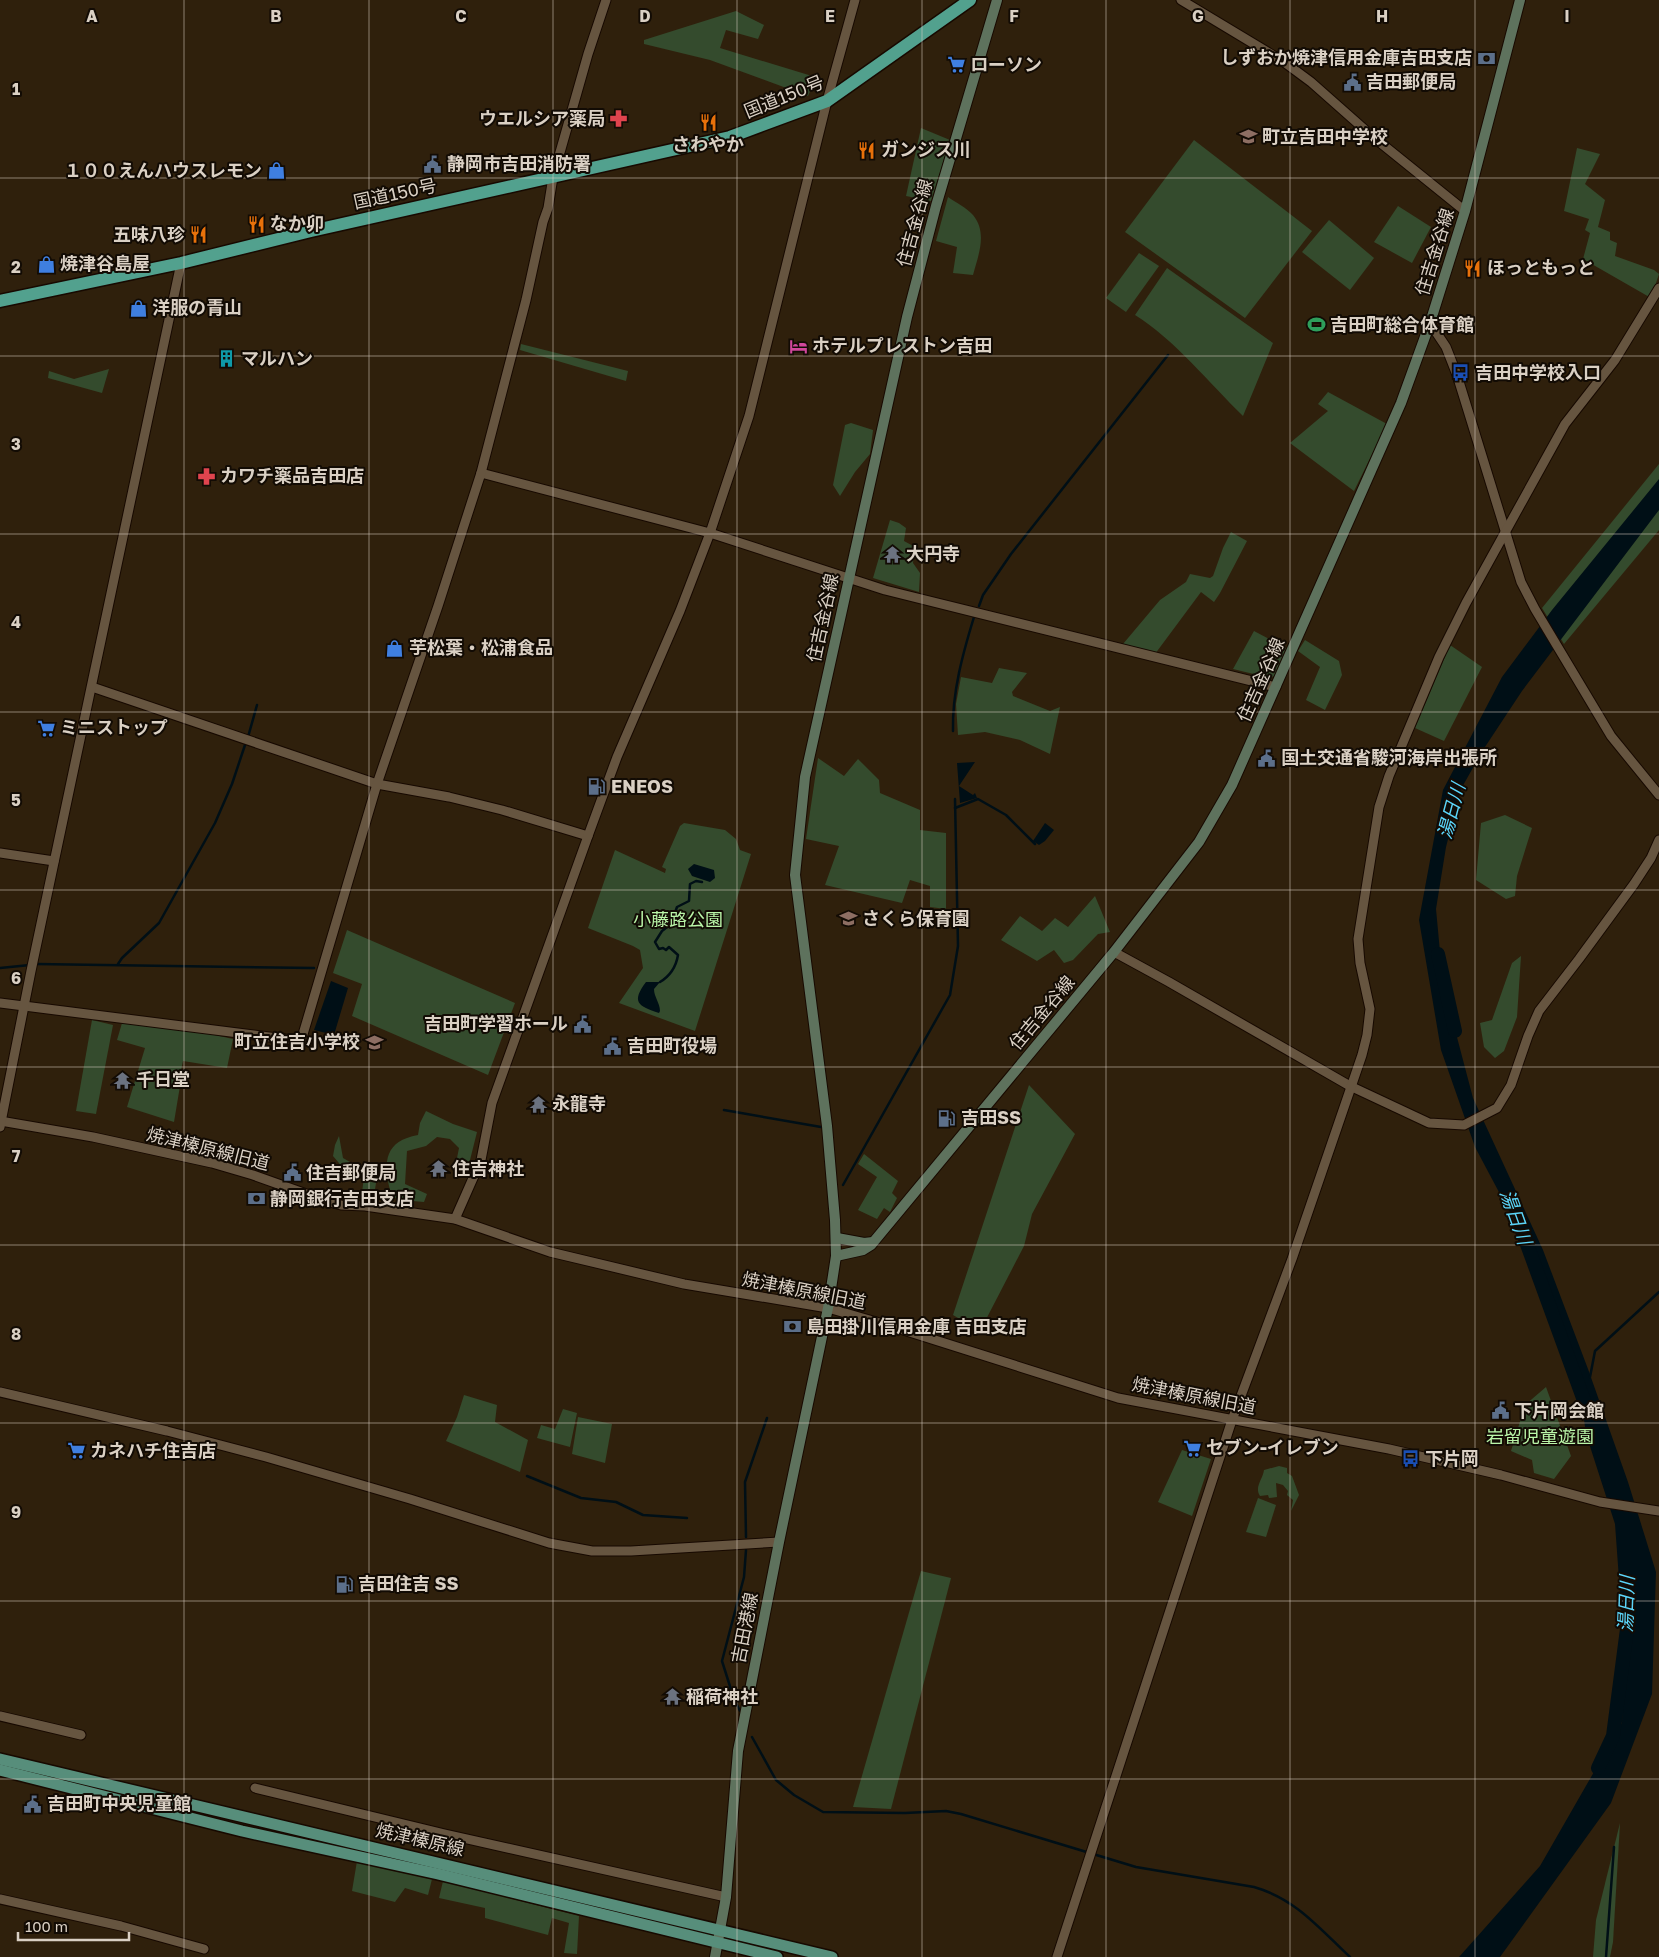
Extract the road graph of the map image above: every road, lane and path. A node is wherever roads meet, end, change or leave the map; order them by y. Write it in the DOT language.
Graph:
graph roads {
  1 [pos="606,0"];
  2 [pos="855,0"];
  3 [pos="970,0"];
  4 [pos="997,0"];
  5 [pos="1181,0"];
  6 [pos="1520,0"];
  7 [pos="827,101"];
  8 [pos="552,177"];
  9 [pos="1465,211"];
  10 [pos="181,263"];
  11 [pos="1659,288"];
  12 [pos="0,301"];
  13 [pos="1430,323"];
  14 [pos="481,473"];
  15 [pos="1505,531"];
  16 [pos="710,533"];
  17 [pos="848,579"];
  18 [pos="92,687"];
  19 [pos="1276,687"];
  20 [pos="377,784"];
  21 [pos="1659,795"];
  22 [pos="588,836"];
  23 [pos="1659,840"];
  24 [pos="0,853"];
  25 [pos="54,861"];
  26 [pos="1114,952"];
  27 [pos="0,1003"];
  28 [pos="24,1006"];
  29 [pos="1350,1086"];
  30 [pos="0,1123"];
  31 [pos="455,1219"];
  32 [pos="837,1238"];
  33 [pos="873,1242"];
  34 [pos="836,1256"];
  35 [pos="828,1308"];
  36 [pos="0,1392"];
  37 [pos="1232,1420"];
  38 [pos="1657,1510"];
  39 [pos="779,1542"];
  40 [pos="0,1716"];
  41 [pos="81,1735"];
  42 [pos="0,1759"];
  43 [pos="0,1770"];
  44 [pos="255,1788"];
  45 [pos="726,1897"];
  46 [pos="0,1899"];
  47 [pos="719,1930"];
  48 [pos="717,1944"];
  49 [pos="204,1949"];
  50 [pos="715,1957"];
  51 [pos="777,1957"];
  52 [pos="832,1957"];
  53 [pos="1057,1957"];
  1 -- 8 [label="street"];
  2 -- 7 [label="street"];
  3 -- 7 [label="highway, 国道150号"];
  4 -- 17 [label="main road, 住吉金谷線"];
  5 -- 9 [label="street"];
  6 -- 9 [label="main road, 住吉金谷線"];
  7 -- 8 [label="highway, 国道150号"];
  7 -- 16 [label="street"];
  8 -- 10 [label="highway, 国道150号"];
  8 -- 14 [label="street"];
  9 -- 13 [label="main road, 住吉金谷線"];
  10 -- 12 [label="highway, 国道150号"];
  10 -- 18 [label="street"];
  11 -- 15 [label="street"];
  13 -- 15 [label="street"];
  13 -- 19 [label="main road, 住吉金谷線"];
  14 -- 16 [label="street"];
  14 -- 20 [label="street"];
  15 -- 21 [label="street"];
  15 -- 29 [label="street"];
  16 -- 17 [label="street"];
  16 -- 22 [label="street"];
  17 -- 19 [label="street"];
  17 -- 32 [label="main road, 住吉金谷線"];
  18 -- 20 [label="street"];
  18 -- 25 [label="street"];
  19 -- 26 [label="main road, 住吉金谷線"];
  20 -- 22 [label="street"];
  20 -- 28 [label="street"];
  22 -- 31 [label="street"];
  23 -- 29 [label="street"];
  24 -- 25 [label="street"];
  25 -- 28 [label="street"];
  26 -- 29 [label="street"];
  26 -- 33 [label="main road, 住吉金谷線"];
  27 -- 28 [label="street"];
  28 -- 30 [label="street"];
  29 -- 37 [label="street"];
  30 -- 31 [label="street, 焼津榛原線旧道"];
  31 -- 35 [label="street, 焼津榛原線旧道"];
  32 -- 33 [label="main road"];
  32 -- 34 [label="main road, 住吉金谷線"];
  33 -- 34 [label="main road, 住吉金谷線"];
  34 -- 35 [label="main road, 住吉金谷線"];
  35 -- 37 [label="street, 焼津榛原線旧道"];
  35 -- 39 [label="main road, 吉田港線"];
  36 -- 39 [label="street"];
  37 -- 38 [label="street, 焼津榛原線旧道"];
  37 -- 53 [label="street"];
  39 -- 45 [label="main road, 吉田港線"];
  40 -- 41 [label="street"];
  42 -- 47 [label="main road, 焼津榛原線"];
  43 -- 48 [label="main road, 焼津榛原線"];
  44 -- 45 [label="street"];
  45 -- 47 [label="main road, 吉田港線"];
  46 -- 49 [label="street"];
  47 -- 48 [label="main road, 吉田港線"];
  47 -- 52 [label="main road, 焼津榛原線"];
  48 -- 50 [label="main road, 吉田港線"];
  48 -- 51 [label="main road, 焼津榛原線"];
}
